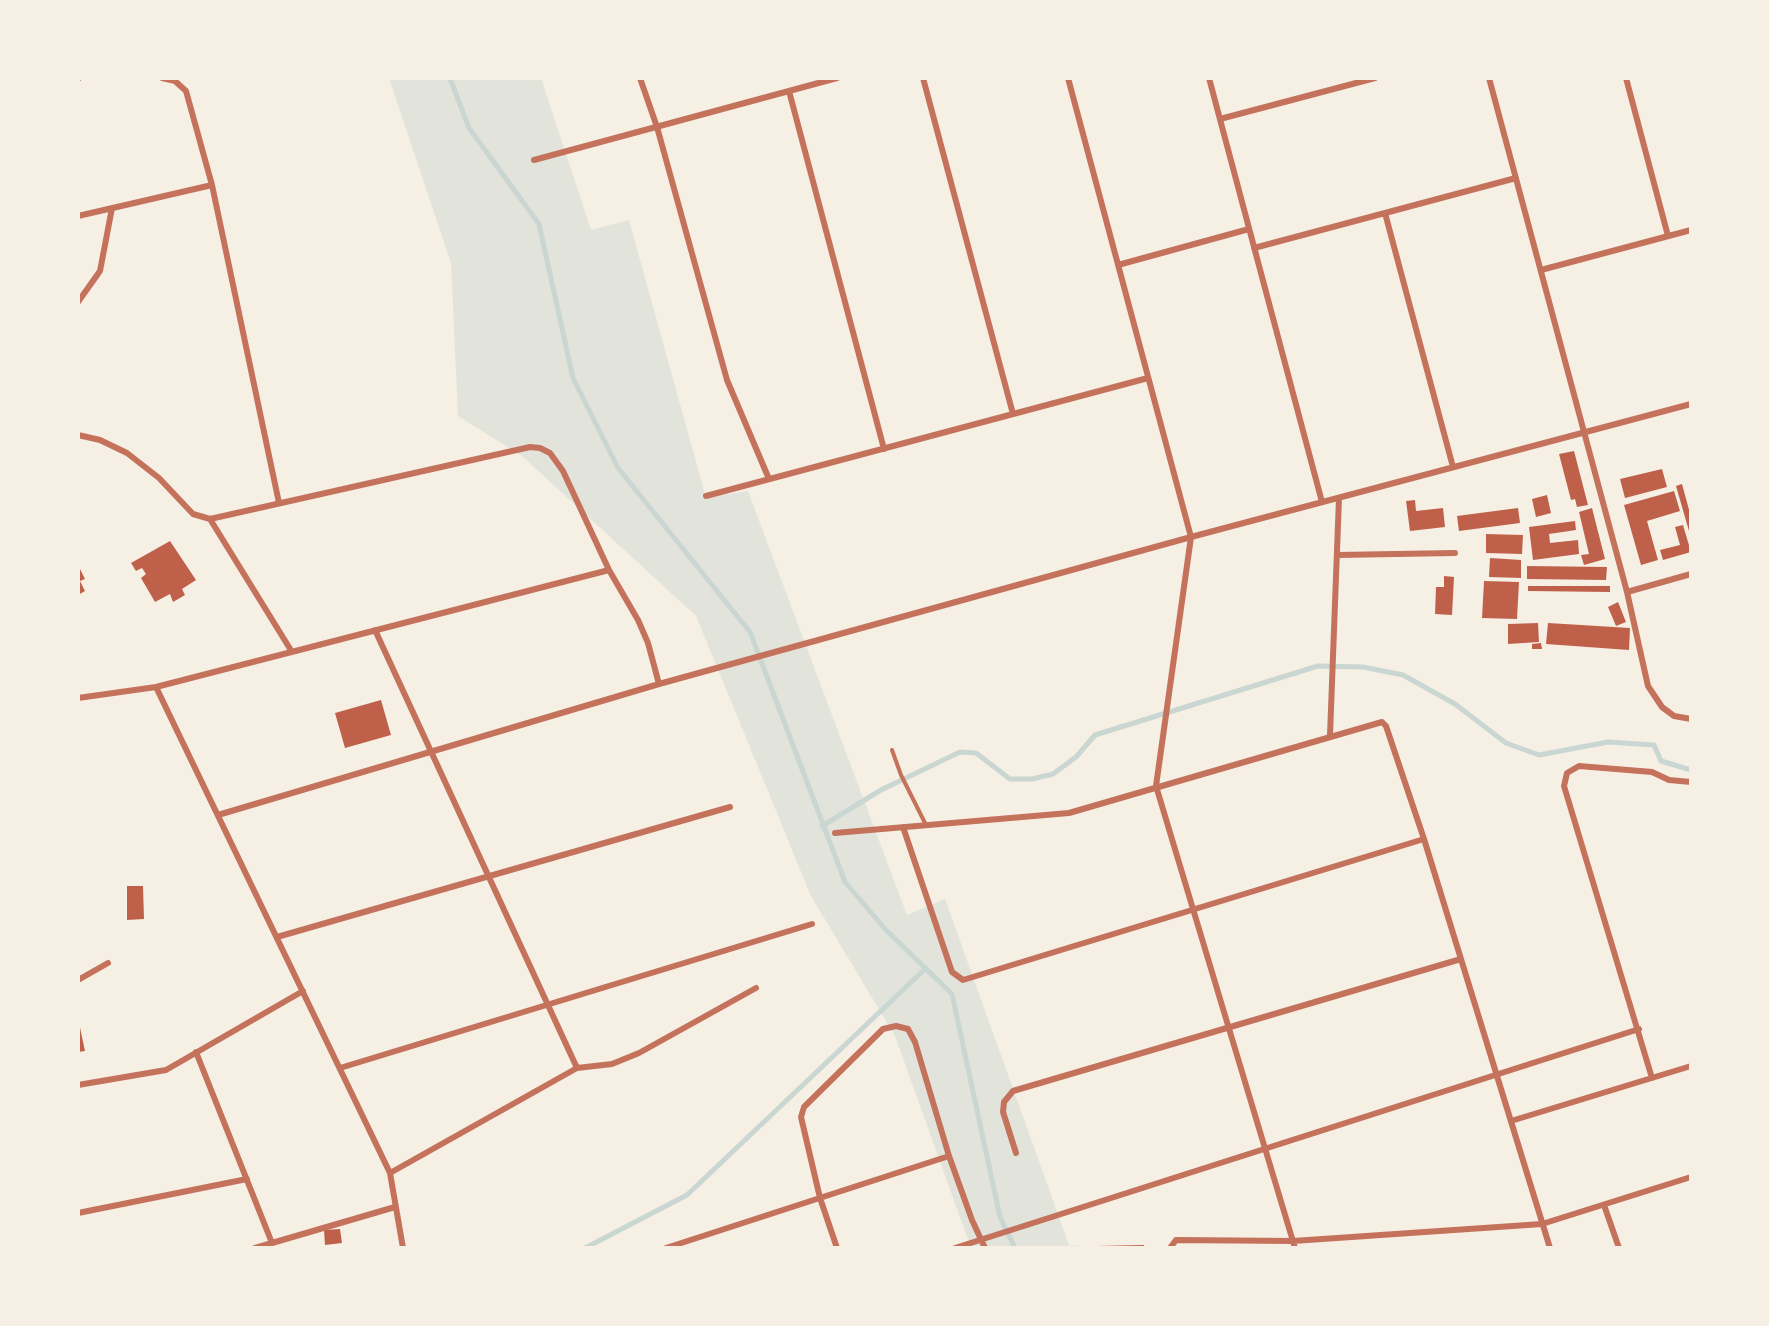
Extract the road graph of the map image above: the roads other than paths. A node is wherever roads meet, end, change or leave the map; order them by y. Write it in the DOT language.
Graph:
graph roads {
  1 [pos="162,78"];
  2 [pos="640,78"];
  3 [pos="837,78"];
  4 [pos="923,78"];
  5 [pos="1068,78"];
  6 [pos="1209,78"];
  7 [pos="1375,78"];
  8 [pos="1489,78"];
  9 [pos="1626,78"];
  10 [pos="789,91"];
  11 [pos="1220,119"];
  12 [pos="657,127"];
  13 [pos="534,160"];
  14 [pos="1516,178"];
  15 [pos="212,185"];
  16 [pos="112,208"];
  17 [pos="1385,213"];
  18 [pos="78,216"];
  19 [pos="1249,229"];
  20 [pos="1691,230"];
  21 [pos="1668,236"];
  22 [pos="1254,248"];
  23 [pos="1118,265"];
  24 [pos="1541,270"];
  25 [pos="78,302"];
  26 [pos="1148,378"];
  27 [pos="1691,404"];
  28 [pos="1013,414"];
  29 [pos="1584,432"];
  30 [pos="78,435"];
  31 [pos="884,449"];
  32 [pos="1453,467"];
  33 [pos="769,480"];
  34 [pos="706,496"];
  35 [pos="1338,498"];
  36 [pos="1322,502"];
  37 [pos="279,503"];
  38 [pos="210,519"];
  39 [pos="1191,537"];
  40 [pos="1455,553"];
  41 [pos="1337,555"];
  42 [pos="609,570"];
  43 [pos="1691,574"];
  44 [pos="1627,592"];
  45 [pos="375,630"];
  46 [pos="292,652"];
  47 [pos="659,684"];
  48 [pos="156,687"];
  49 [pos="78,698"];
  50 [pos="1691,719"];
  51 [pos="1330,735"];
  52 [pos="892,750"];
  53 [pos="430,752"];
  54 [pos="1691,782"];
  55 [pos="1156,786"];
  56 [pos="729,807"];
  57 [pos="218,815"];
  58 [pos="926,825"];
  59 [pos="903,827"];
  60 [pos="835,833"];
  61 [pos="1424,839"];
  62 [pos="488,877"];
  63 [pos="1195,910"];
  64 [pos="812,924"];
  65 [pos="277,937"];
  66 [pos="1461,960"];
  67 [pos="108,963"];
  68 [pos="78,980"];
  69 [pos="756,988"];
  70 [pos="303,992"];
  71 [pos="547,1005"];
  72 [pos="1230,1027"];
  73 [pos="1639,1029"];
  74 [pos="196,1052"];
  75 [pos="1691,1066"];
  76 [pos="340,1068"];
  77 [pos="577,1068"];
  78 [pos="1496,1074"];
  79 [pos="1652,1078"];
  80 [pos="78,1085"];
  81 [pos="1511,1121"];
  82 [pos="1266,1147"];
  83 [pos="1016,1153"];
  84 [pos="950,1156"];
  85 [pos="390,1173"];
  86 [pos="1691,1177"];
  87 [pos="247,1179"];
  88 [pos="820,1198"];
  89 [pos="1604,1205"];
  90 [pos="394,1207"];
  91 [pos="78,1213"];
  92 [pos="1542,1224"];
  93 [pos="980,1240"];
  94 [pos="272,1243"];
  95 [pos="1294,1245"];
  96 [pos="255,1248"];
  97 [pos="403,1248"];
  98 [pos="667,1248"];
  99 [pos="837,1248"];
  100 [pos="955,1248"];
  101 [pos="985,1248"];
  102 [pos="1170,1248"];
  103 [pos="1550,1248"];
  104 [pos="1619,1248"];
  1 -- 15 [label="street"];
  2 -- 12 [label="street"];
  3 -- 10 [label="street"];
  4 -- 28 [label="street"];
  5 -- 23 [label="street"];
  6 -- 11 [label="street"];
  7 -- 11 [label="street"];
  8 -- 14 [label="street"];
  9 -- 21 [label="street"];
  10 -- 12 [label="street"];
  10 -- 31 [label="street"];
  11 -- 19 [label="street"];
  12 -- 13 [label="street"];
  12 -- 33 [label="street"];
  14 -- 17 [label="street"];
  14 -- 24 [label="street"];
  15 -- 16 [label="street"];
  15 -- 37 [label="street"];
  16 -- 18 [label="street"];
  16 -- 25 [label="street"];
  17 -- 22 [label="street"];
  17 -- 32 [label="street"];
  19 -- 22 [label="street"];
  19 -- 23 [label="street"];
  20 -- 21 [label="street"];
  21 -- 24 [label="street"];
  22 -- 36 [label="street"];
  23 -- 26 [label="street"];
  24 -- 29 [label="street"];
  26 -- 28 [label="street"];
  26 -- 39 [label="street"];
  27 -- 29 [label="street"];
  28 -- 31 [label="street"];
  29 -- 32 [label="street"];
  29 -- 44 [label="street"];
  30 -- 38 [label="street"];
  31 -- 33 [label="street"];
  32 -- 35 [label="street"];
  33 -- 34 [label="street"];
  35 -- 36 [label="street"];
  35 -- 41 [label="street"];
  36 -- 39 [label="street"];
  37 -- 38 [label="street"];
  37 -- 42 [label="street"];
  38 -- 46 [label="street"];
  39 -- 47 [label="street"];
  39 -- 55 [label="street"];
  40 -- 41 [label="street"];
  41 -- 51 [label="street"];
  42 -- 45 [label="street"];
  42 -- 47 [label="street"];
  43 -- 44 [label="street"];
  44 -- 50 [label="street"];
  45 -- 46 [label="street"];
  45 -- 53 [label="street"];
  46 -- 48 [label="street"];
  47 -- 53 [label="street"];
  48 -- 49 [label="street"];
  48 -- 57 [label="street"];
  51 -- 55 [label="street"];
  51 -- 61 [label="street"];
  52 -- 58 [label="lane"];
  53 -- 57 [label="street"];
  53 -- 62 [label="street"];
  54 -- 73 [label="street"];
  55 -- 58 [label="street"];
  55 -- 63 [label="street"];
  56 -- 62 [label="street"];
  57 -- 65 [label="street"];
  58 -- 59 [label="street"];
  59 -- 60 [label="street"];
  59 -- 63 [label="street"];
  61 -- 63 [label="street"];
  61 -- 66 [label="street"];
  62 -- 65 [label="street"];
  62 -- 71 [label="street"];
  63 -- 72 [label="street"];
  64 -- 71 [label="street"];
  65 -- 70 [label="street"];
  66 -- 72 [label="street"];
  66 -- 78 [label="street"];
  67 -- 68 [label="street"];
  69 -- 77 [label="street"];
  70 -- 74 [label="street"];
  70 -- 76 [label="street"];
  71 -- 76 [label="street"];
  71 -- 77 [label="street"];
  72 -- 82 [label="street"];
  72 -- 83 [label="street"];
  73 -- 78 [label="street"];
  73 -- 79 [label="street"];
  74 -- 80 [label="street"];
  74 -- 87 [label="street"];
  75 -- 79 [label="street"];
  76 -- 85 [label="street"];
  77 -- 85 [label="street"];
  78 -- 81 [label="street"];
  78 -- 82 [label="street"];
  79 -- 81 [label="street"];
  81 -- 92 [label="street"];
  82 -- 93 [label="street"];
  82 -- 95 [label="street"];
  84 -- 88 [label="street"];
  84 -- 88 [label="street"];
  84 -- 93 [label="street"];
  85 -- 90 [label="street"];
  86 -- 89 [label="street"];
  87 -- 91 [label="street"];
  87 -- 94 [label="street"];
  88 -- 98 [label="street"];
  88 -- 99 [label="street"];
  89 -- 92 [label="street"];
  89 -- 104 [label="street"];
  90 -- 94 [label="street"];
  90 -- 97 [label="street"];
  92 -- 95 [label="street"];
  92 -- 103 [label="street"];
  93 -- 100 [label="street"];
  93 -- 101 [label="street"];
  94 -- 96 [label="street"];
  95 -- 102 [label="street"];
}
